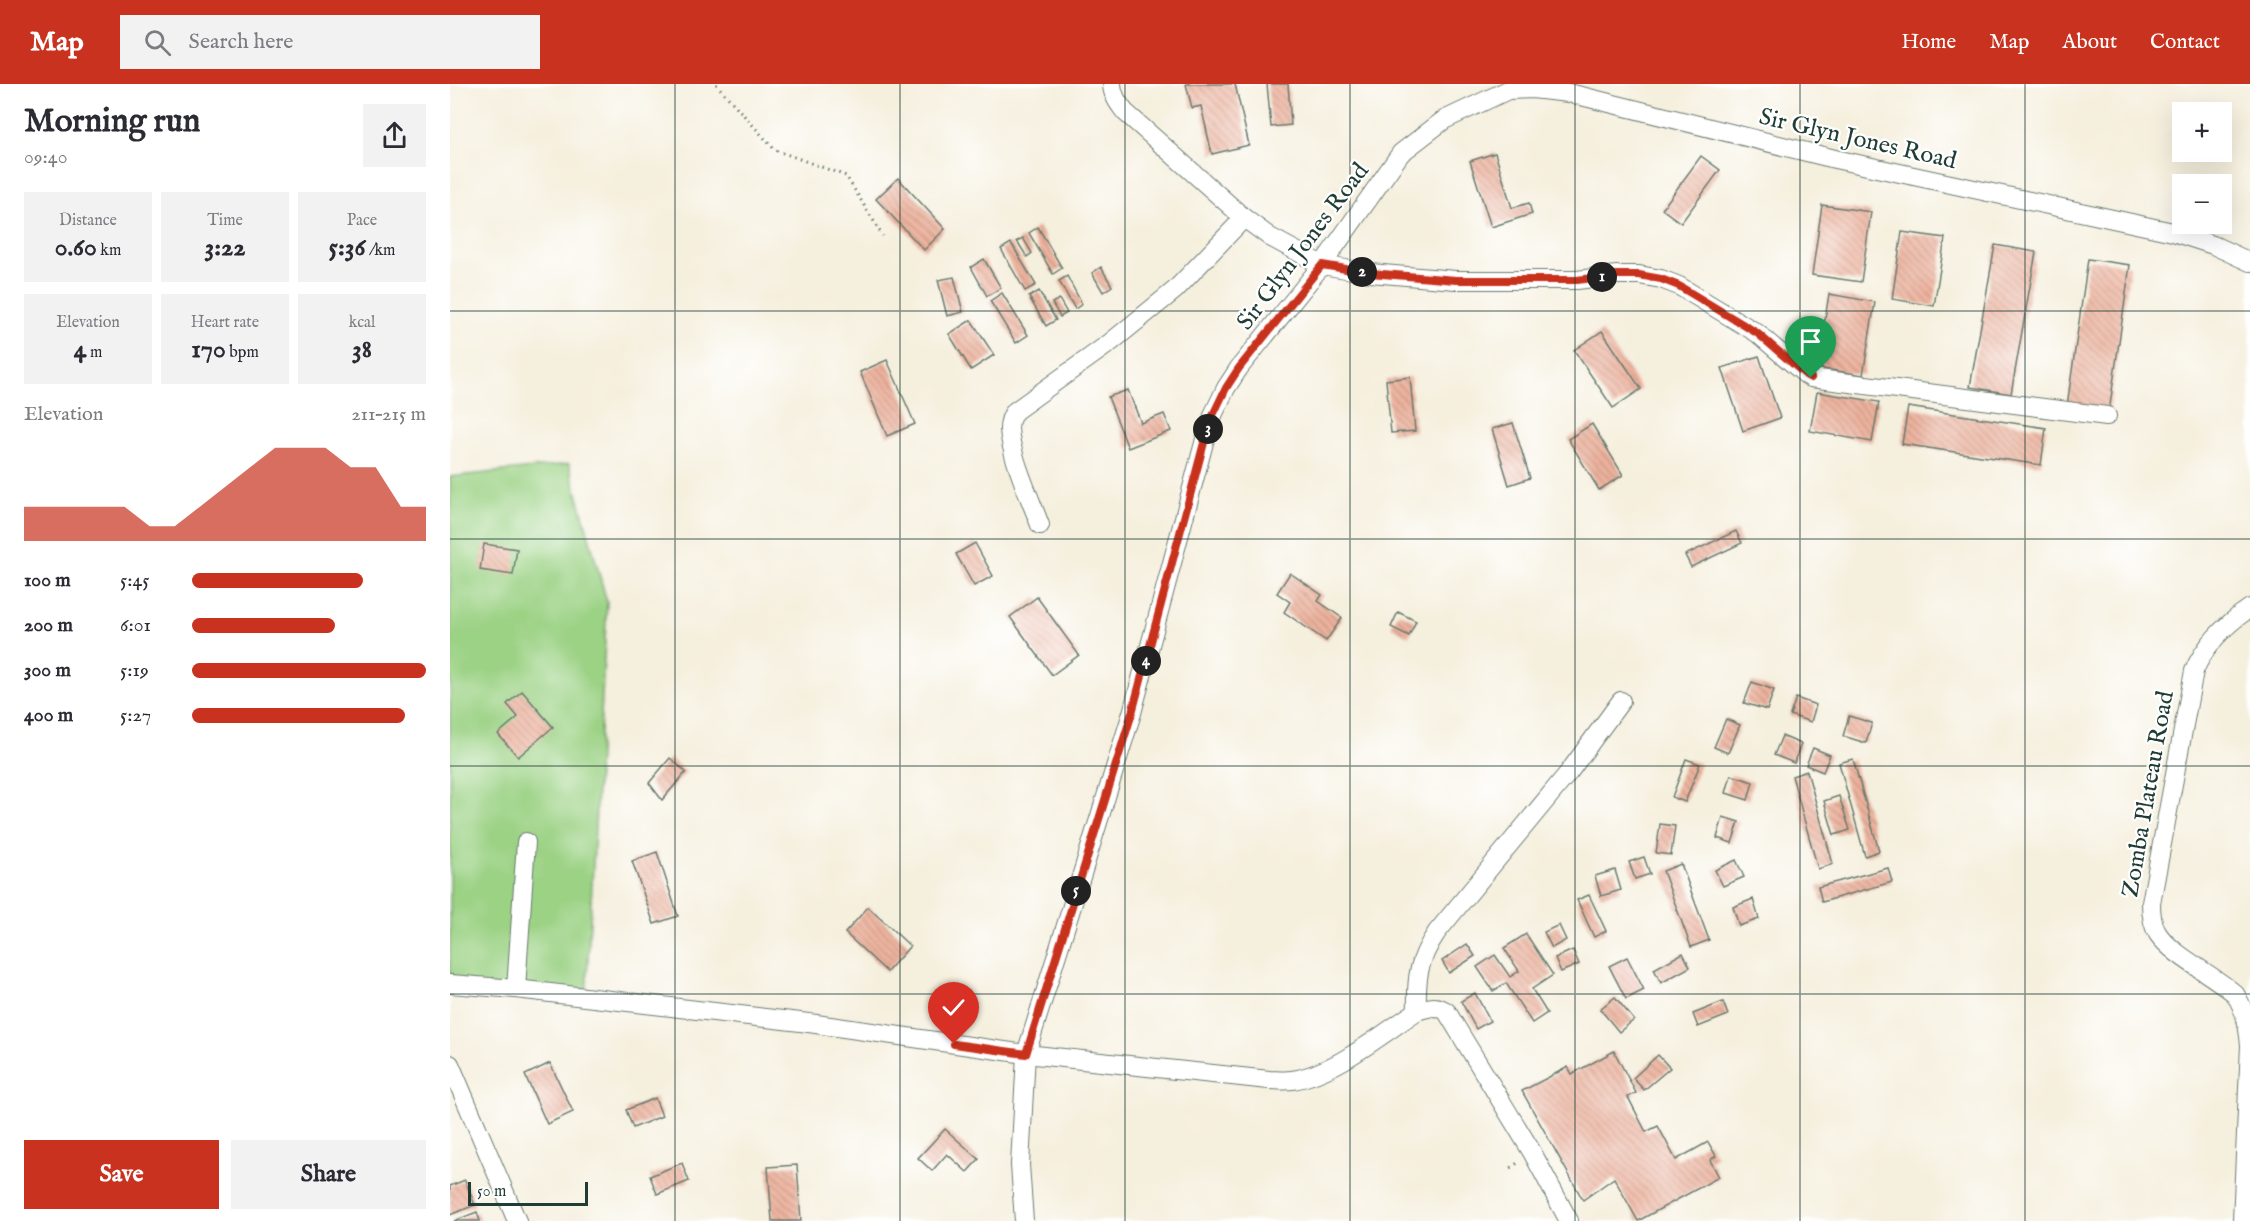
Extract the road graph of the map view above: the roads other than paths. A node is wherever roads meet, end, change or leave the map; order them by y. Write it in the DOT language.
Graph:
graph roads {
  1 [pos="1112,84"];
  2 [pos="1244,218"];
  3 [pos="2250,262"];
  4 [pos="1322,265"];
  5 [pos="2107,416"];
  6 [pos="1040,525"];
  7 [pos="2250,608"];
  8 [pos="1621,701"];
  9 [pos="526,842"];
  10 [pos="450,984"];
  11 [pos="516,989"];
  12 [pos="1417,1011"];
  13 [pos="1026,1054"];
  14 [pos="450,1064"];
  15 [pos="517,1221"];
  16 [pos="1024,1221"];
  17 [pos="1569,1221"];
  18 [pos="2242,1221"];
  1 -- 2 [label="street"];
  2 -- 4 [label="street"];
  2 -- 6 [label="street"];
  3 -- 4 [label="street, Sir Glyn Jones Road"];
  4 -- 5 [label="street"];
  4 -- 13 [label="street, Sir Glyn Jones Road"];
  7 -- 18 [label="street, Zomba Plateau Road"];
  8 -- 12 [label="street"];
  9 -- 11 [label="street"];
  10 -- 11 [label="street"];
  11 -- 13 [label="street"];
  12 -- 13 [label="street"];
  12 -- 17 [label="street"];
  13 -- 16 [label="street, Sir Glyn Jones Road"];
  14 -- 15 [label="street"];
}
